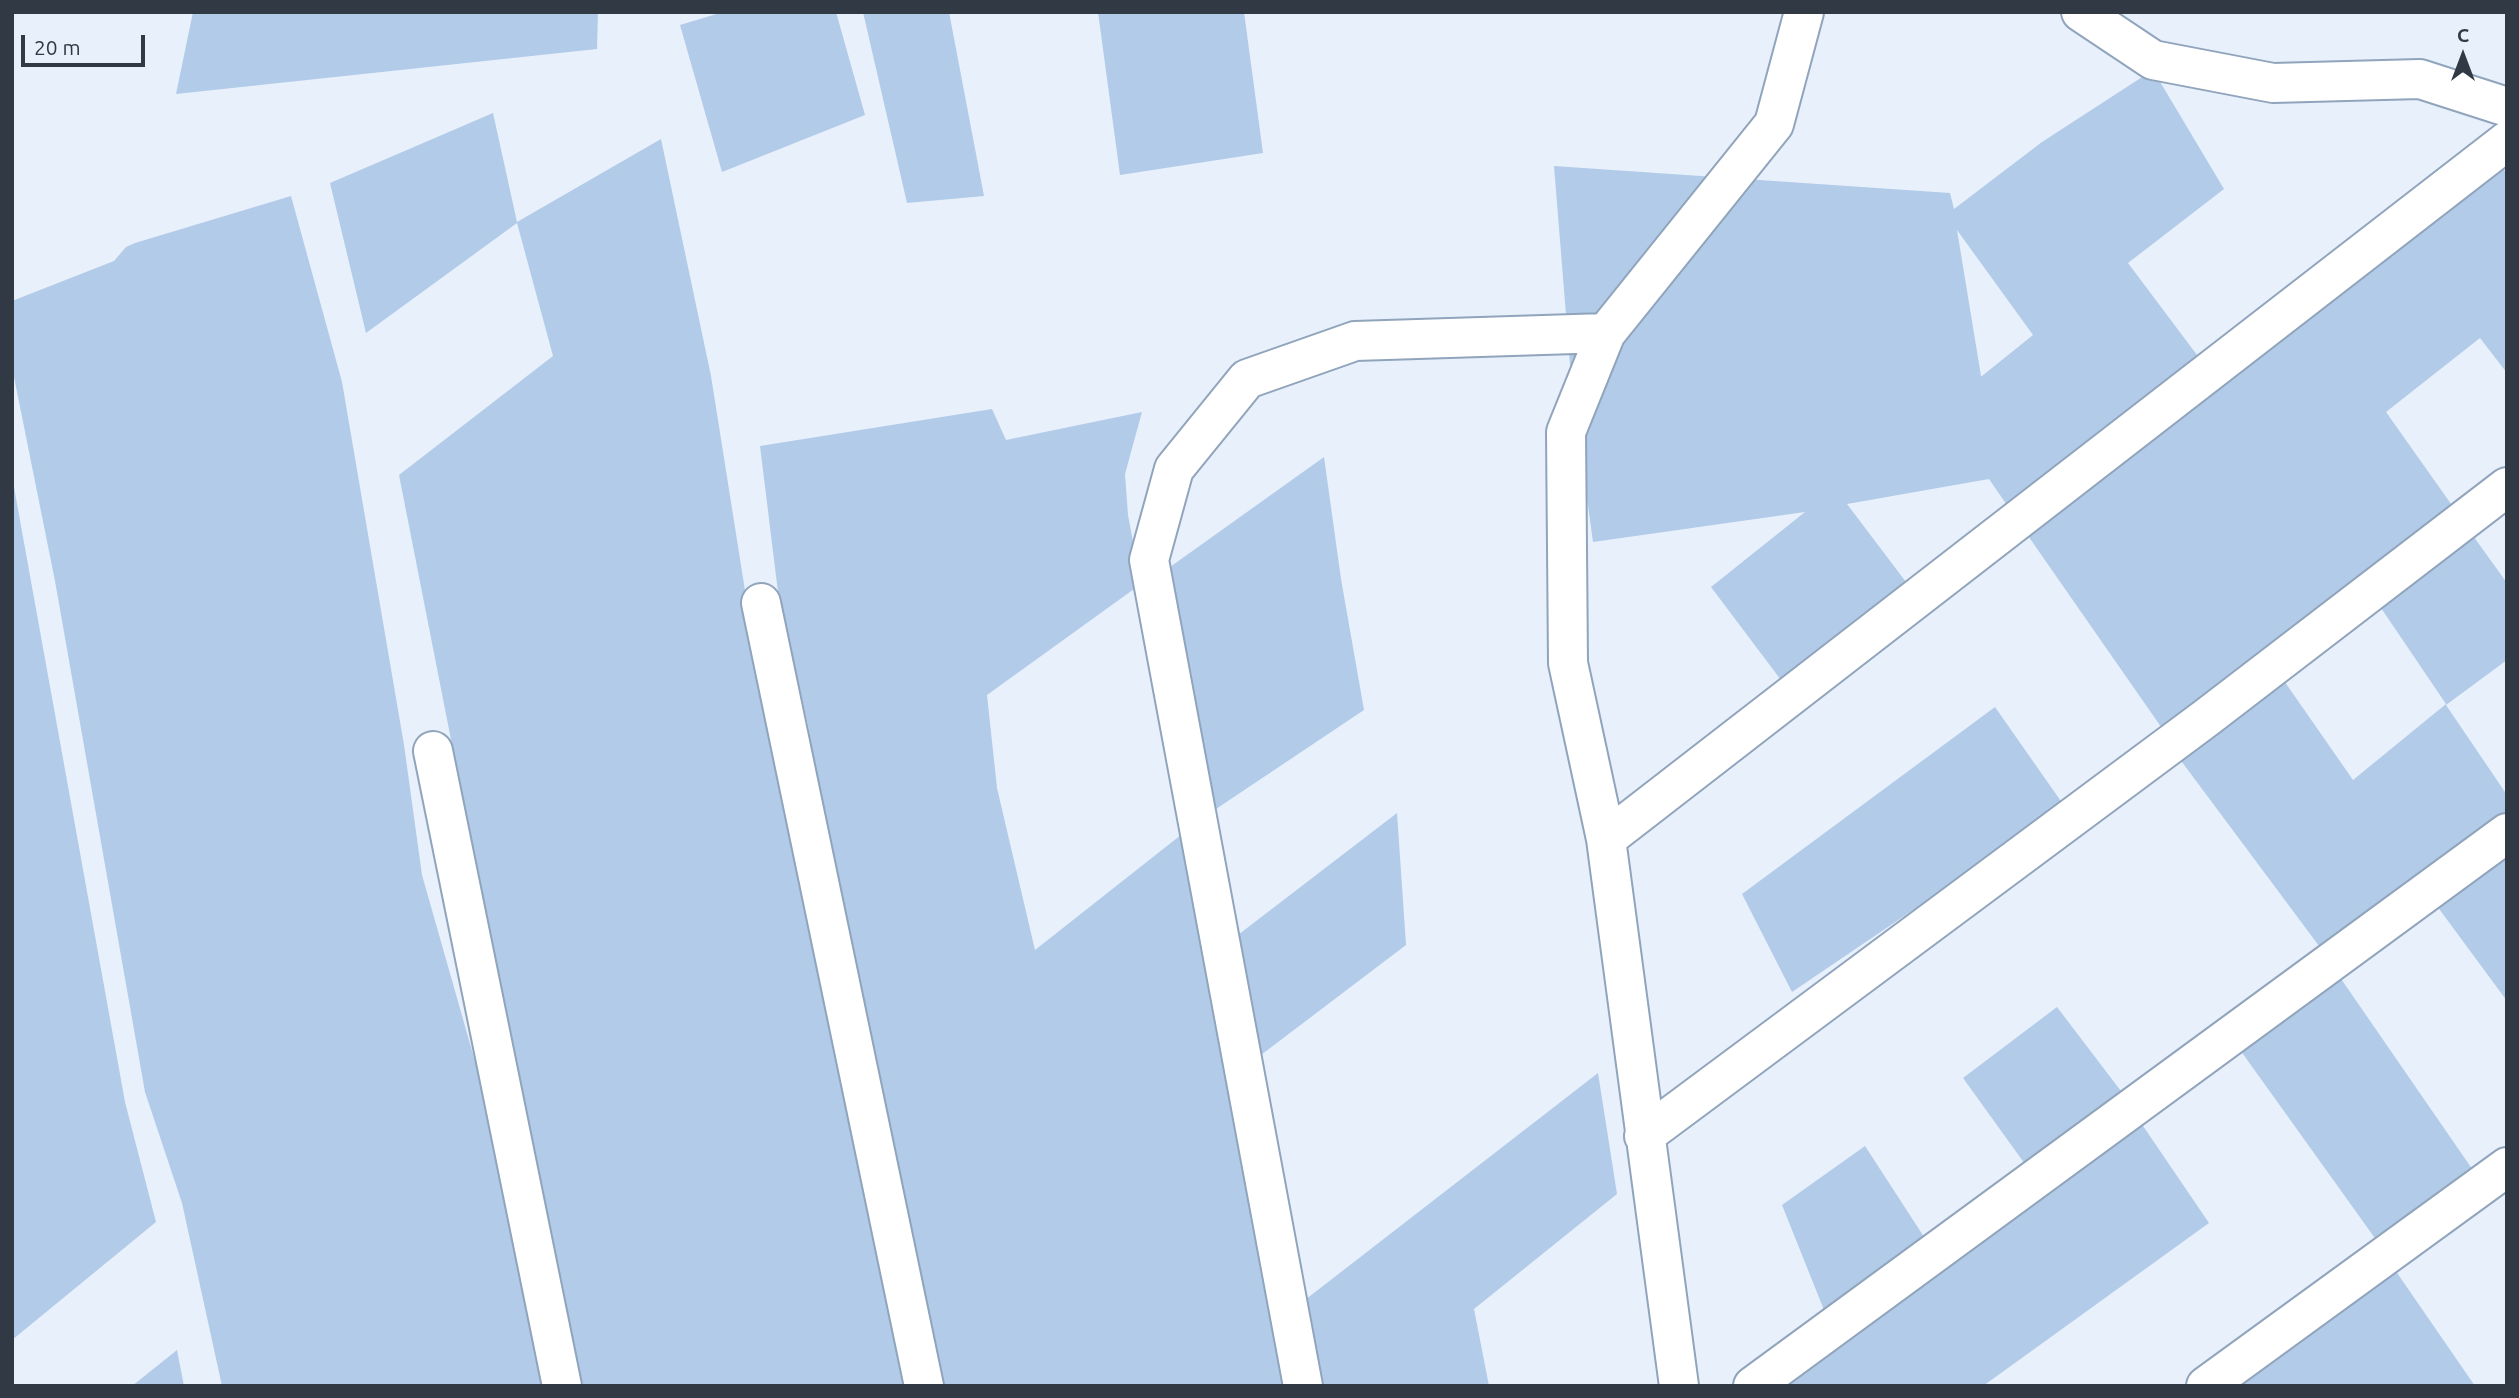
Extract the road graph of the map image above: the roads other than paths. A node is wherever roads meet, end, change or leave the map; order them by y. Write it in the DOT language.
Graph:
graph roads {
  1 [pos="1804,12"];
  2 [pos="2081,12"];
  3 [pos="2507,107"];
  4 [pos="2507,141"];
  5 [pos="1606,333"];
  6 [pos="2507,487"];
  7 [pos="761,603"];
  8 [pos="433,751"];
  9 [pos="2507,833"];
  10 [pos="1606,839"];
  11 [pos="1644,1136"];
  12 [pos="2507,1167"];
  13 [pos="562,1386"];
  14 [pos="924,1386"];
  15 [pos="1303,1386"];
  16 [pos="1679,1386"];
  17 [pos="1753,1386"];
  18 [pos="2206,1386"];
  1 -- 5 [label="street"];
  2 -- 3 [label="street"];
  4 -- 10 [label="street"];
  5 -- 10 [label="street"];
  5 -- 15 [label="street"];
  6 -- 11 [label="street"];
  7 -- 14 [label="street"];
  8 -- 13 [label="street"];
  9 -- 17 [label="street"];
  10 -- 11 [label="street"];
  11 -- 16 [label="street"];
  12 -- 18 [label="street"];
}
